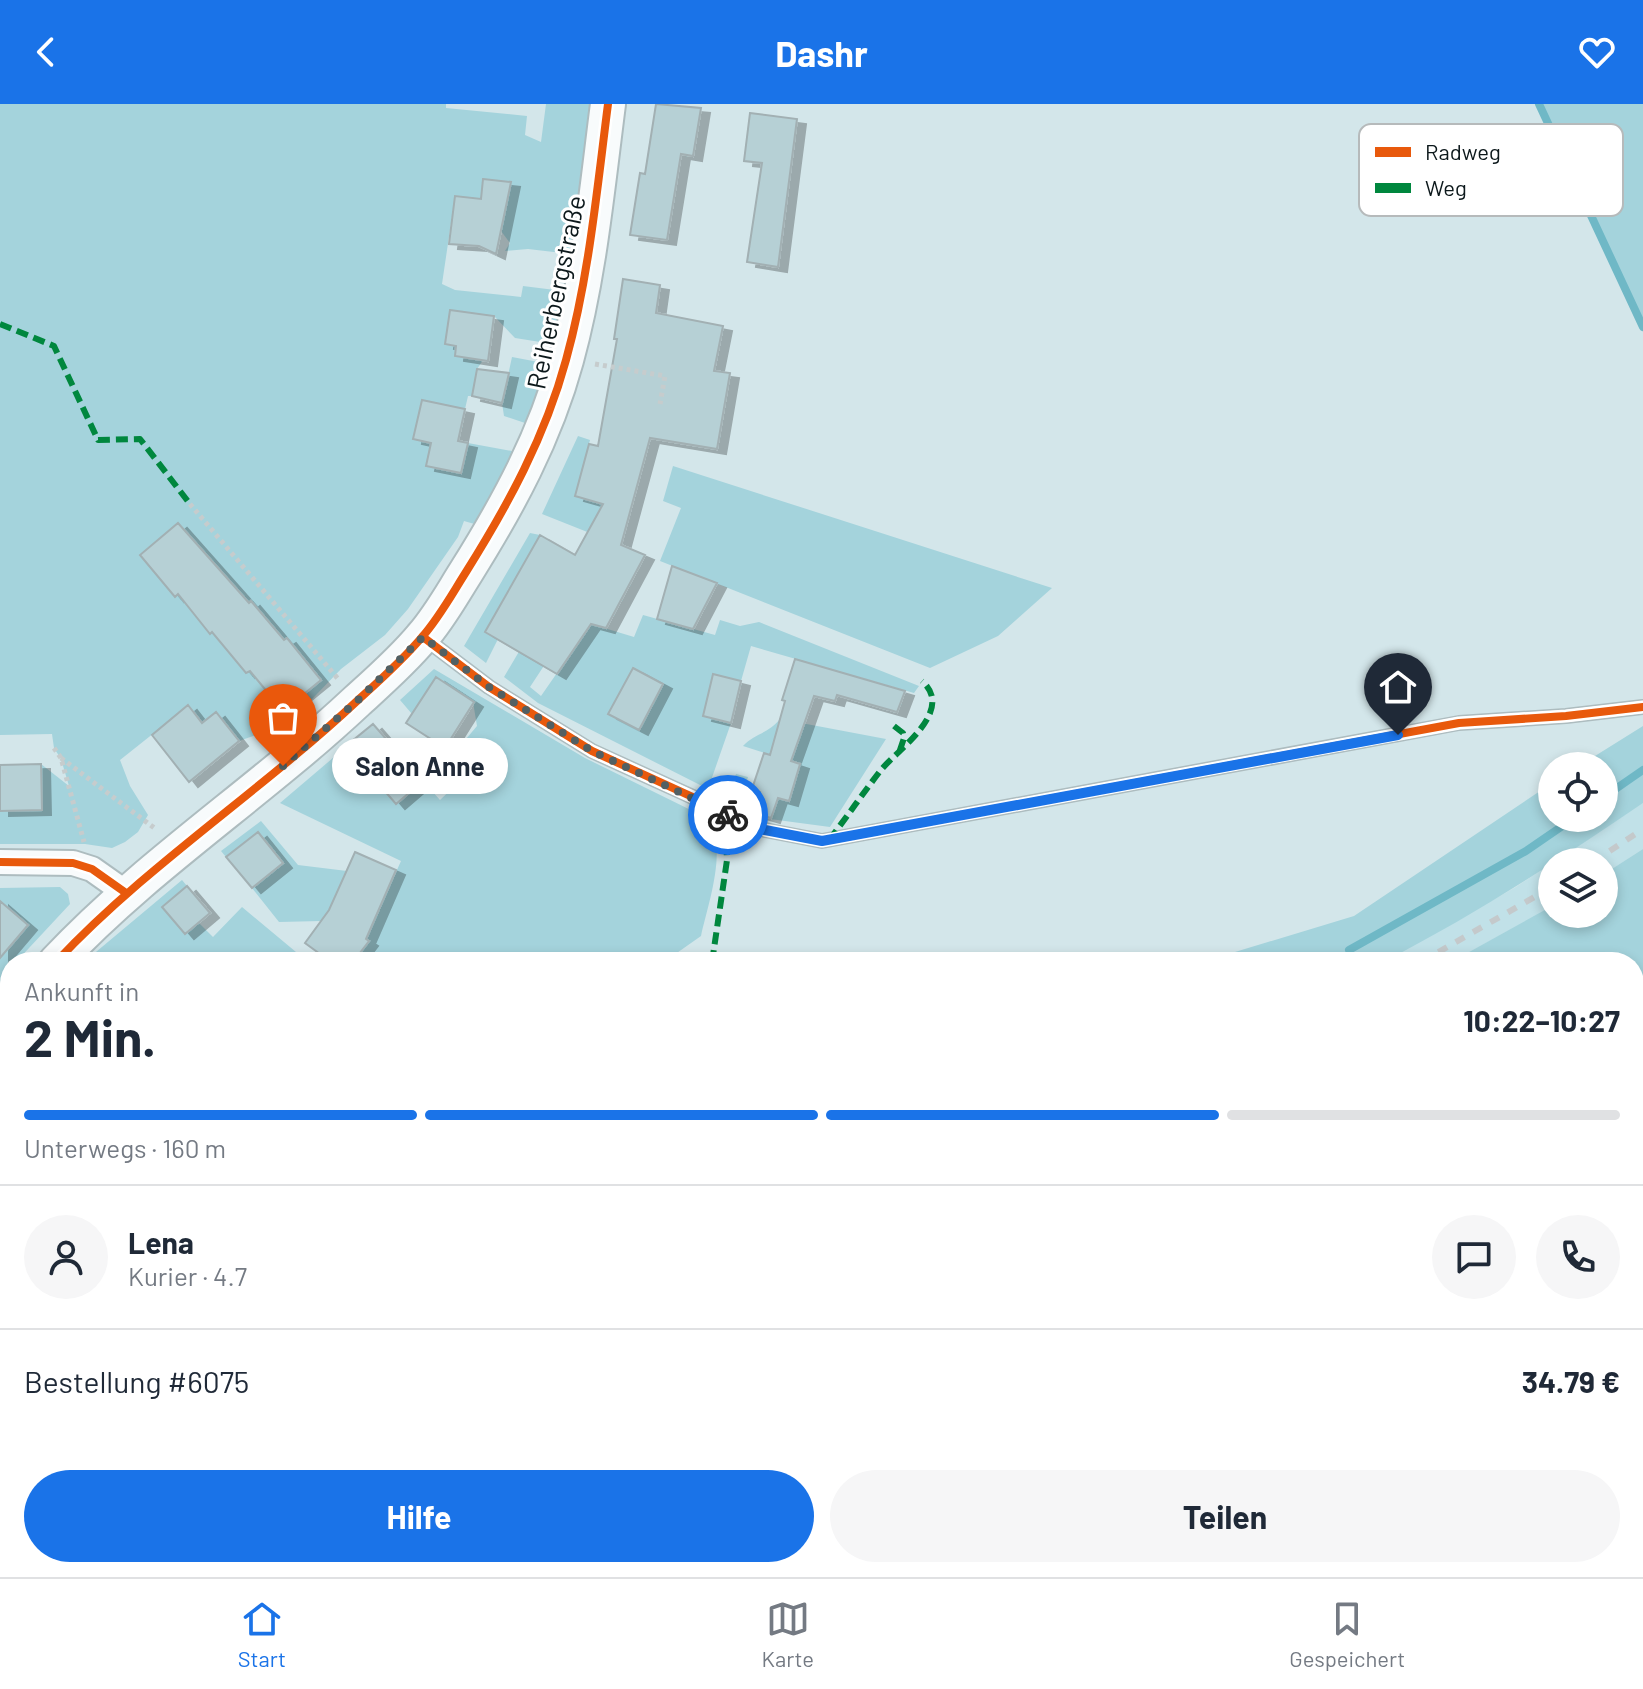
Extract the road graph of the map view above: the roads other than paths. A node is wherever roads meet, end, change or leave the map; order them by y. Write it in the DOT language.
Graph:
graph roads {
  1 [pos="608,104"];
  2 [pos="423,637"];
  3 [pos="1643,707"];
  4 [pos="0,862"];
  5 [pos="126,893"];
  6 [pos="66,952"];
  1 -- 2 [label="street, Reiherbergstraße"];
  2 -- 3 [label="lane"];
  2 -- 5 [label="street, Reiherbergstraße"];
  4 -- 5 [label="street"];
  5 -- 6 [label="street, Reiherbergstraße"];
}
